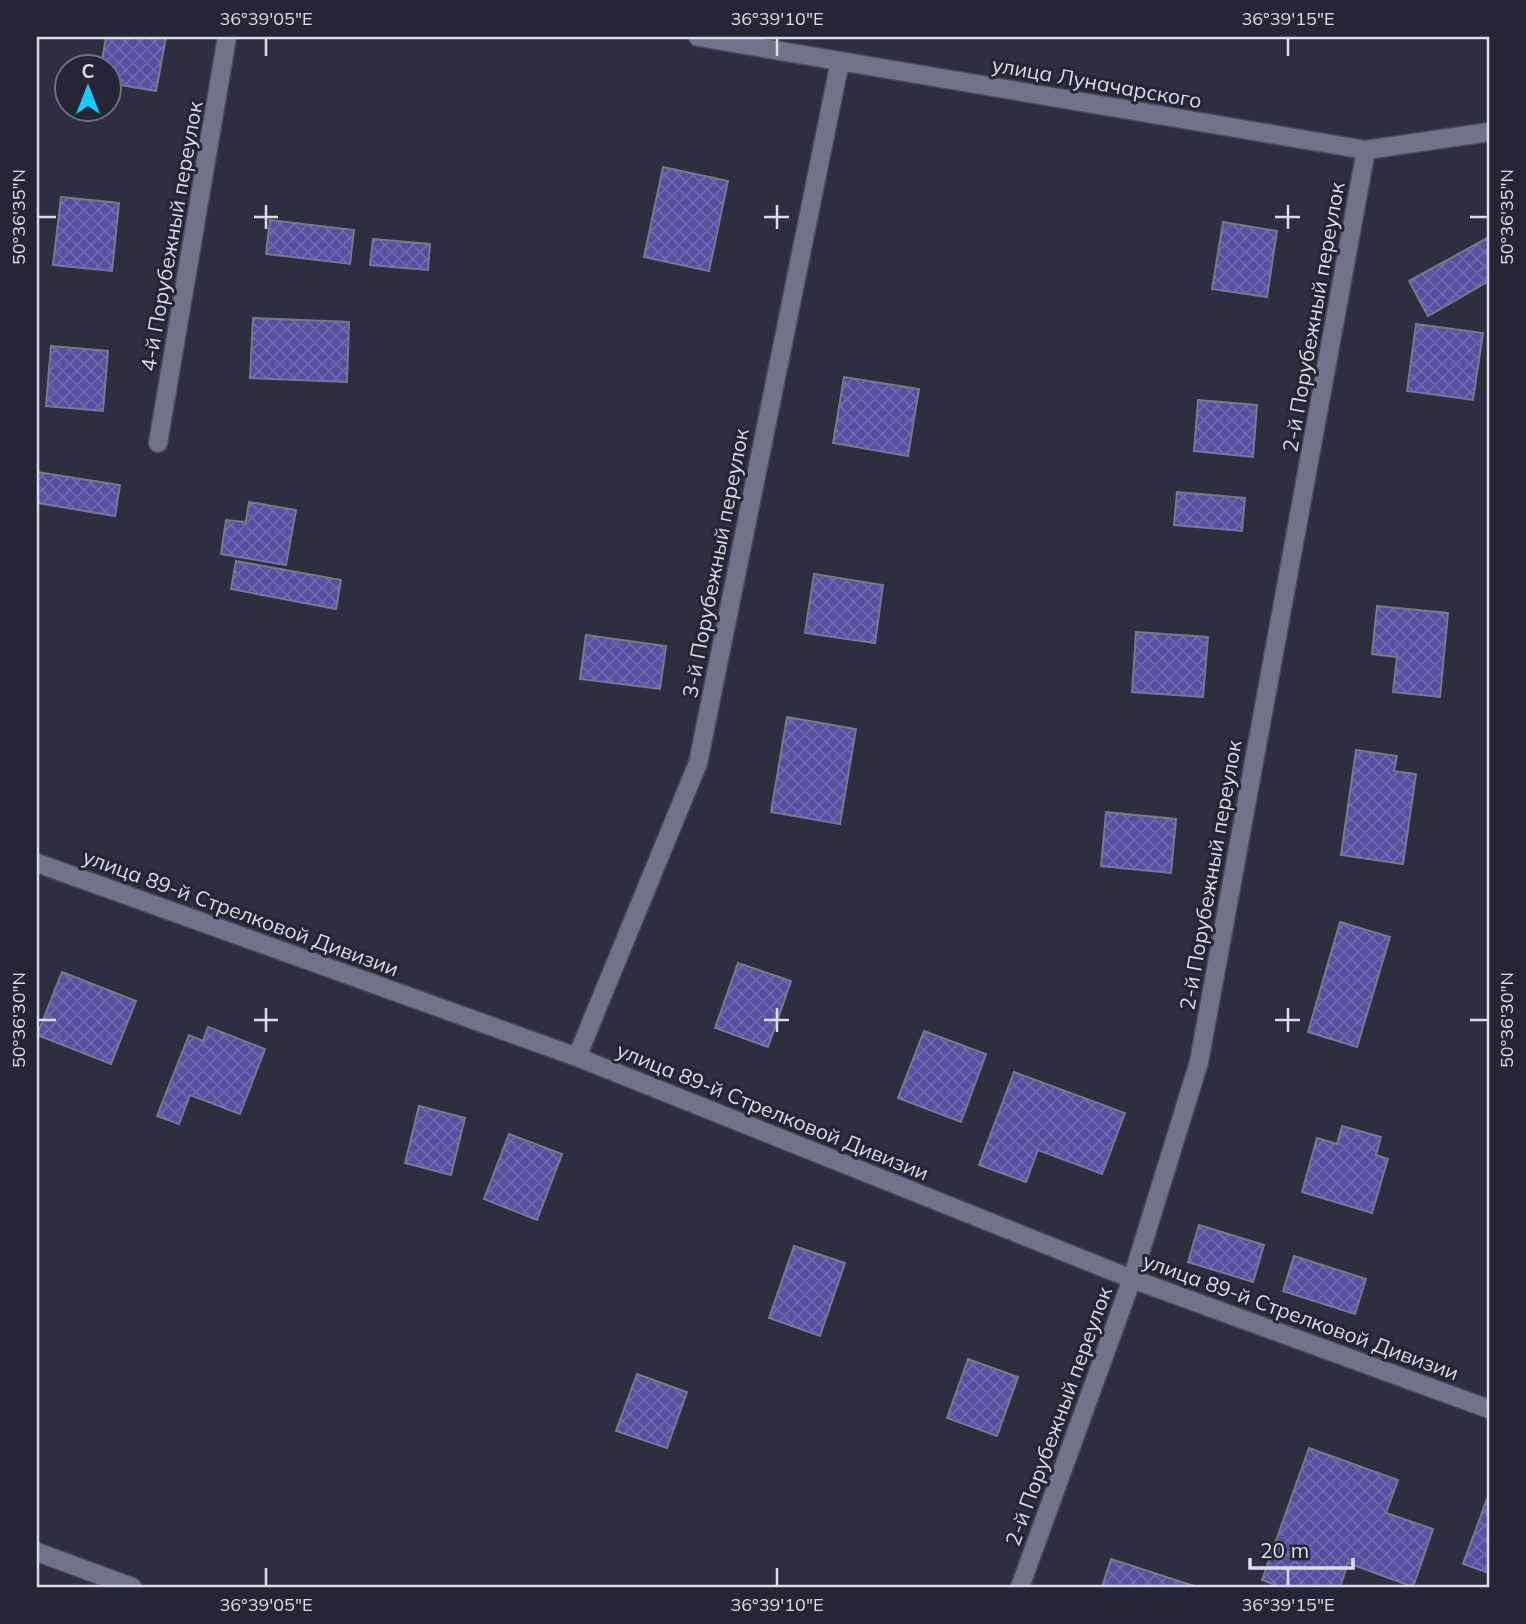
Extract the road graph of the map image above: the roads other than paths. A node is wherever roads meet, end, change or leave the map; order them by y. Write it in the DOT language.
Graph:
graph roads {
  1 [pos="228,37"];
  2 [pos="698,37"];
  3 [pos="840,61"];
  4 [pos="1489,132"];
  5 [pos="1366,150"];
  6 [pos="158,443"];
  7 [pos="37,863"];
  8 [pos="577,1057"];
  9 [pos="1132,1279"];
  10 [pos="1489,1409"];
  11 [pos="37,1552"];
  12 [pos="132,1587"];
  13 [pos="1020,1587"];
  1 -- 6 [label="street, 4-й Порубежный переулок"];
  2 -- 3 [label="street, улица Луначарского"];
  3 -- 5 [label="street, улица Луначарского"];
  3 -- 8 [label="street, 3-й Порубежный переулок"];
  4 -- 5 [label="street, улица Луначарского"];
  5 -- 9 [label="street, 2-й Порубежный переулок"];
  7 -- 8 [label="street, улица 89-й Стрелковой Дивизии"];
  8 -- 9 [label="street, улица 89-й Стрелковой Дивизии"];
  9 -- 10 [label="street, улица 89-й Стрелковой Дивизии"];
  9 -- 13 [label="street, 2-й Порубежный переулок"];
  11 -- 12 [label="street"];
}
